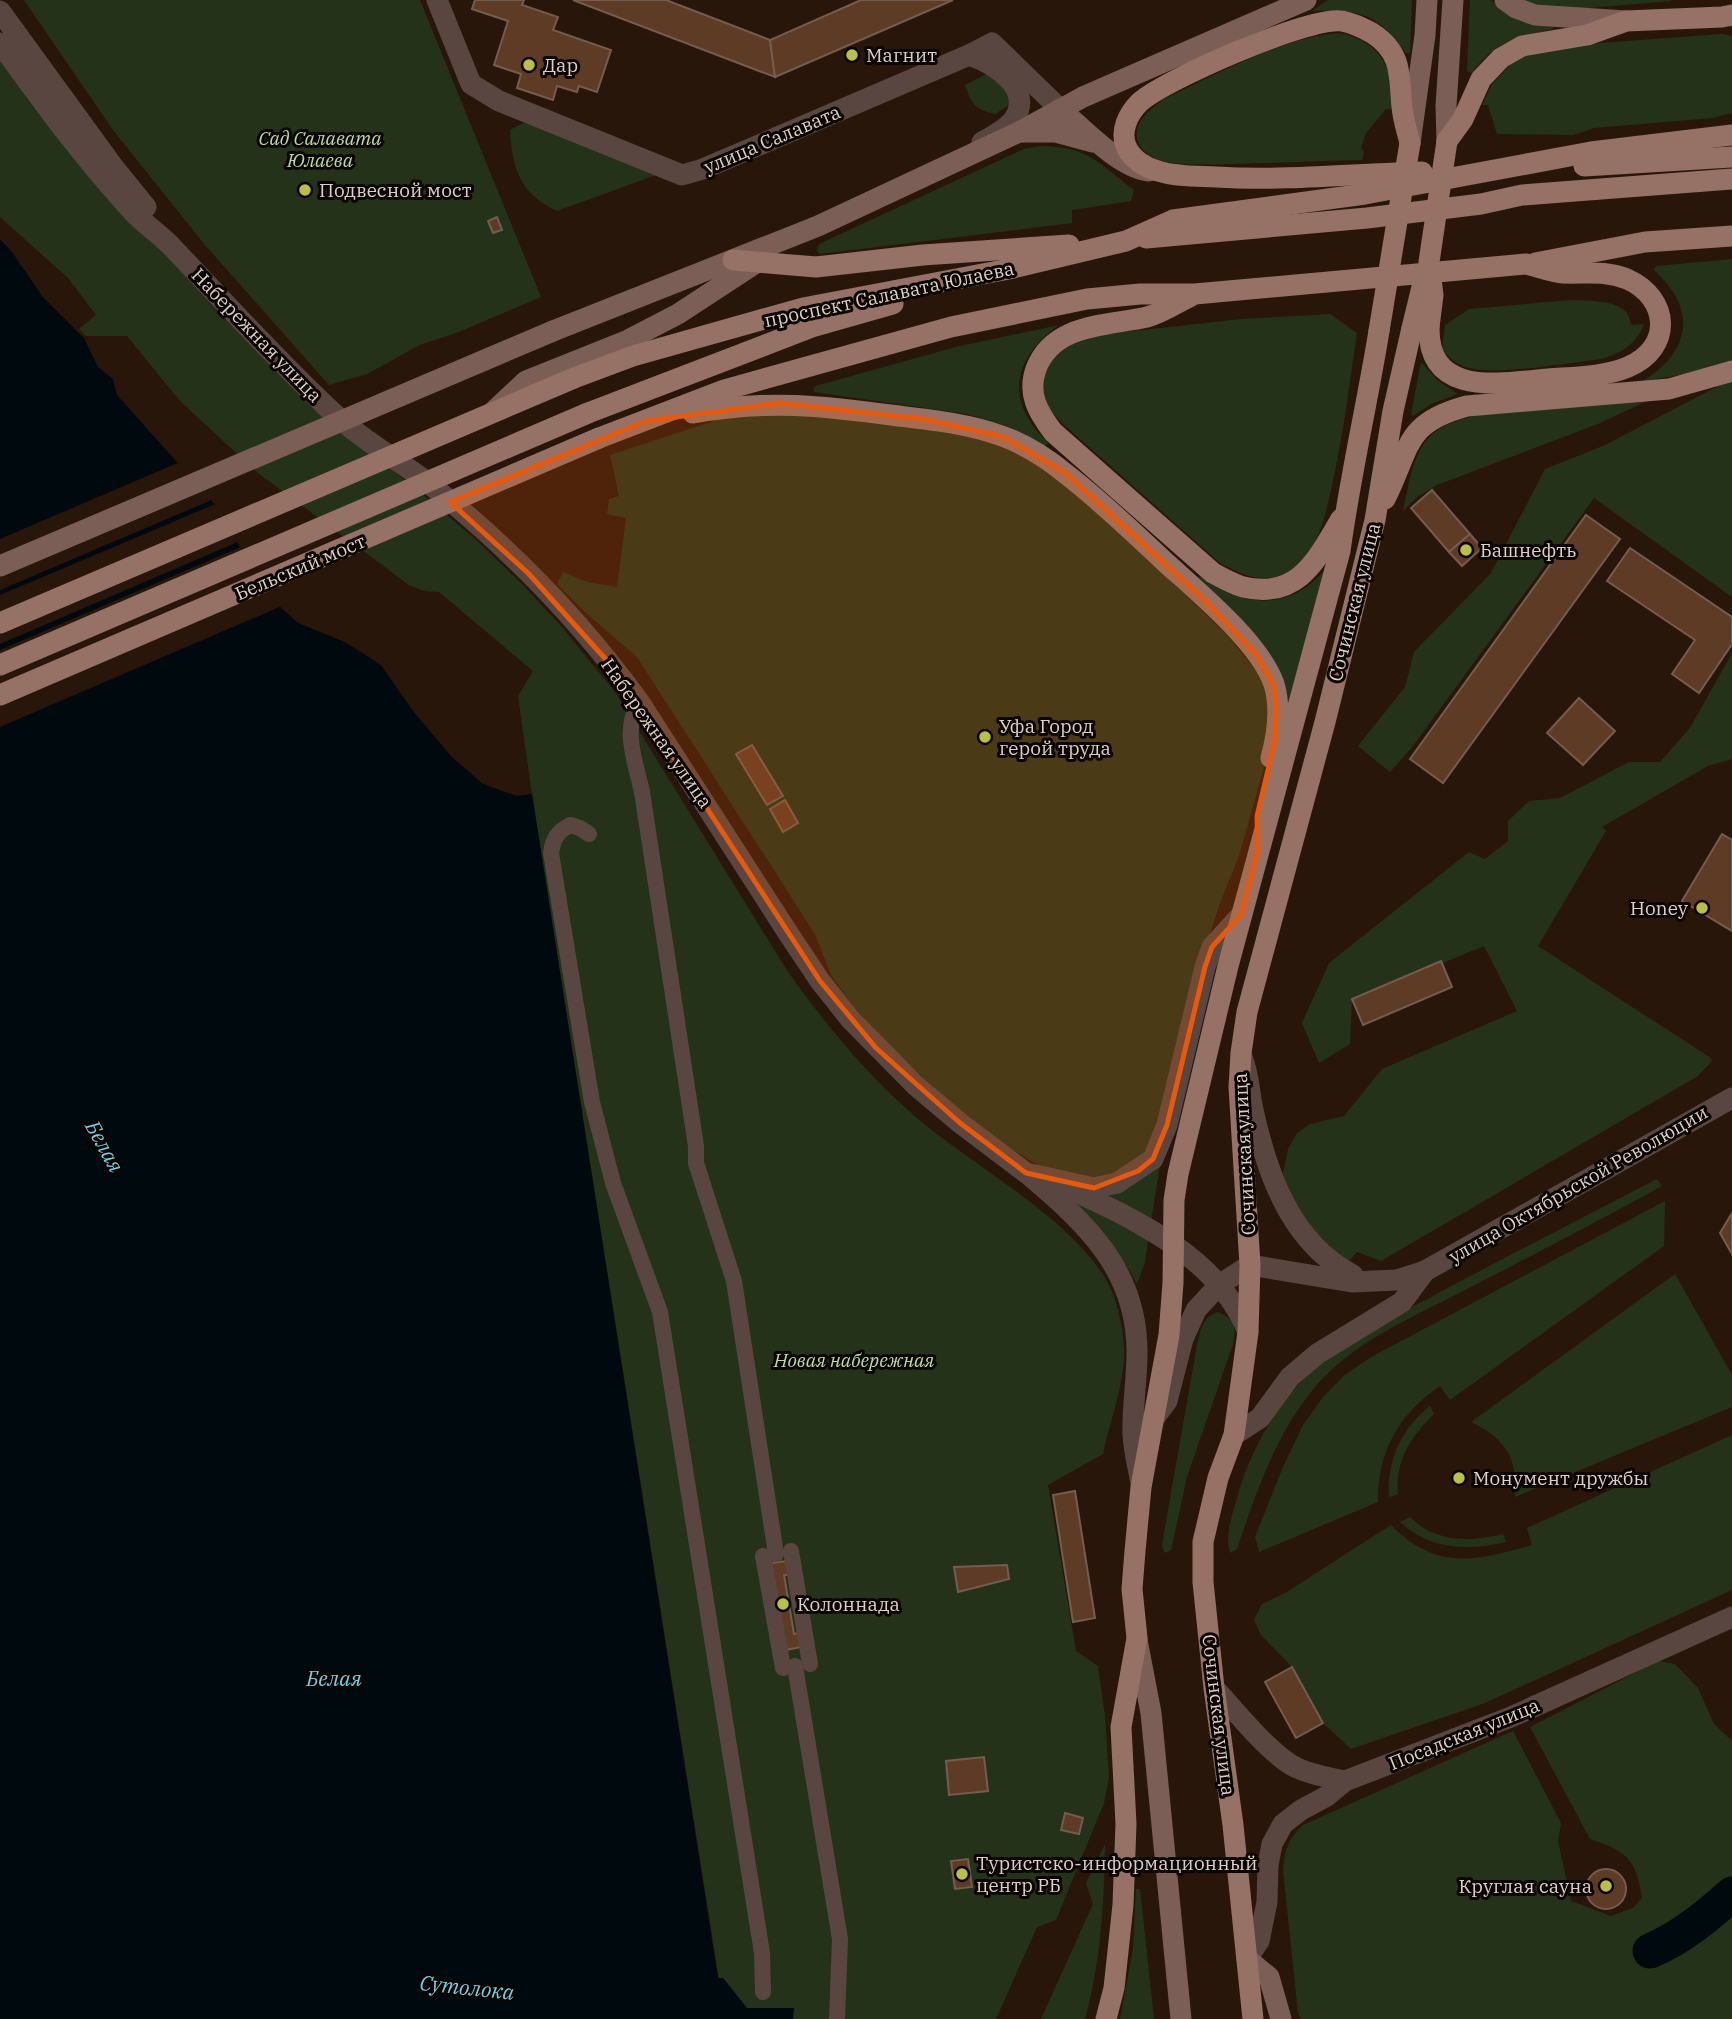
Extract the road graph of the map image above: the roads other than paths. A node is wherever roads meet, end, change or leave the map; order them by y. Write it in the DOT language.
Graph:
graph roads {
  1 [pos="437,0"];
  2 [pos="1306,0"];
  3 [pos="1427,0"];
  4 [pos="1452,0"];
  5 [pos="1504,0"];
  6 [pos="0,11"];
  7 [pos="1729,18"];
  8 [pos="1626,21"];
  9 [pos="0,43"];
  10 [pos="970,55"];
  11 [pos="1408,108"];
  12 [pos="1060,109"];
  13 [pos="1018,132"];
  14 [pos="1732,135"];
  15 [pos="1447,141"];
  16 [pos="1105,147"];
  17 [pos="1732,157"];
  18 [pos="953,164"];
  19 [pos="1497,169"];
  20 [pos="1158,171"];
  21 [pos="1732,179"];
  22 [pos="1732,236"];
  23 [pos="1126,241"];
  24 [pos="172,247"];
  25 [pos="744,261"];
  26 [pos="1526,264"];
  27 [pos="1009,270"];
  28 [pos="1195,294"];
  29 [pos="1420,327"];
  30 [pos="571,371"];
  31 [pos="1732,371"];
  32 [pos="646,421"];
  33 [pos="1345,511"];
  34 [pos="1374,520"];
  35 [pos="0,566"];
  36 [pos="0,623"];
  37 [pos="0,665"];
  38 [pos="0,695"];
  39 [pos="640,703"];
  40 [pos="589,834"];
  41 [pos="1258,851"];
  42 [pos="1242,914"];
  43 [pos="1241,1053"];
  44 [pos="1732,1098"];
  45 [pos="1026,1172"];
  46 [pos="1051,1180"];
  47 [pos="1172,1243"];
  48 [pos="1193,1259"];
  49 [pos="1250,1265"];
  50 [pos="1425,1271"];
  51 [pos="1219,1285"];
  52 [pos="1196,1310"];
  53 [pos="1240,1312"];
  54 [pos="1248,1332"];
  55 [pos="1154,1418"];
  56 [pos="1234,1436"];
  57 [pos="1141,1486"];
  58 [pos="777,1554"];
  59 [pos="1732,1618"];
  60 [pos="1137,1638"];
  61 [pos="796,1666"];
  62 [pos="1214,1688"];
  63 [pos="1345,1781"];
  64 [pos="1247,1959"];
  65 [pos="763,1992"];
  66 [pos="837,2019"];
  67 [pos="1106,2019"];
  68 [pos="1181,2019"];
  69 [pos="1253,2019"];
  70 [pos="1281,2019"];
  1 -- 10 [label="street, улица Салавата"];
  2 -- 12 [label="main road"];
  3 -- 11 [label="main road"];
  4 -- 15 [label="main road"];
  5 -- 8 [label="main road"];
  6 -- 24 [label="street, Набережная улица"];
  7 -- 8 [label="main road"];
  8 -- 15 [label="main road"];
  9 -- 24 [label="street, Набережная улица"];
  10 -- 12 [label="street, улица Салавата"];
  10 -- 18 [label="street"];
  11 -- 20 [label="main road"];
  11 -- 33 [label="main road, Сочинская улица, bridge"];
  12 -- 13 [label="main road"];
  12 -- 16 [label="main road"];
  13 -- 16 [label="main road"];
  13 -- 18 [label="main road"];
  14 -- 19 [label="main road"];
  15 -- 29 [label="main road, Сочинская улица, bridge"];
  16 -- 20 [label="main road"];
  17 -- 19 [label="main road"];
  18 -- 25 [label="main road"];
  19 -- 20 [label="main road"];
  19 -- 23 [label="main road"];
  21 -- 23 [label="main road"];
  22 -- 26 [label="main road"];
  23 -- 25 [label="main road"];
  23 -- 27 [label="main road, проспект Салавата Юлаева"];
  24 -- 39 [label="street, Набережная улица"];
  25 -- 30 [label="main road"];
  25 -- 35 [label="main road, bridge"];
  26 -- 28 [label="main road"];
  26 -- 29 [label="main road"];
  27 -- 30 [label="main road, проспект Салавата Юлаева"];
  27 -- 37 [label="main road, Бельский мост, bridge"];
  28 -- 32 [label="main road"];
  28 -- 33 [label="main road"];
  29 -- 34 [label="main road, Сочинская улица"];
  30 -- 36 [label="main road, bridge"];
  31 -- 34 [label="main road"];
  32 -- 38 [label="main road, Бельский мост, bridge"];
  32 -- 41 [label="main road"];
  33 -- 41 [label="main road, Сочинская улица"];
  34 -- 43 [label="main road, Сочинская улица"];
  39 -- 45 [label="street, Набережная улица"];
  39 -- 58 [label="street"];
  40 -- 65 [label="street"];
  41 -- 42 [label="main road, Сочинская улица"];
  42 -- 46 [label="street"];
  42 -- 47 [label="main road, Сочинская улица"];
  43 -- 49 [label="main road, Сочинская улица"];
  43 -- 50 [label="street"];
  44 -- 50 [label="street, улица Октябрьской Революции"];
  45 -- 46 [label="street, Набережная улица"];
  45 -- 57 [label="street"];
  46 -- 47 [label="street"];
  47 -- 48 [label="street"];
  47 -- 55 [label="main road, Сочинская улица"];
  48 -- 49 [label="street"];
  48 -- 51 [label="street"];
  49 -- 50 [label="street"];
  49 -- 51 [label="street"];
  49 -- 54 [label="main road, Сочинская улица"];
  50 -- 56 [label="street"];
  51 -- 52 [label="street"];
  51 -- 53 [label="street"];
  52 -- 53 [label="street"];
  52 -- 55 [label="street"];
  53 -- 54 [label="street"];
  54 -- 56 [label="main road, Сочинская улица"];
  55 -- 57 [label="main road, Сочинская улица"];
  56 -- 62 [label="main road, Сочинская улица"];
  57 -- 60 [label="main road, Сочинская улица"];
  58 -- 61 [label="street"];
  58 -- 61 [label="street"];
  59 -- 63 [label="street, Посадская улица"];
  60 -- 67 [label="main road"];
  60 -- 68 [label="main road, Сочинская улица"];
  61 -- 66 [label="street"];
  62 -- 63 [label="street"];
  62 -- 64 [label="main road, Сочинская улица"];
  63 -- 64 [label="street, Посадская улица"];
  64 -- 69 [label="main road, Сочинская улица"];
  64 -- 70 [label="main road"];
}
